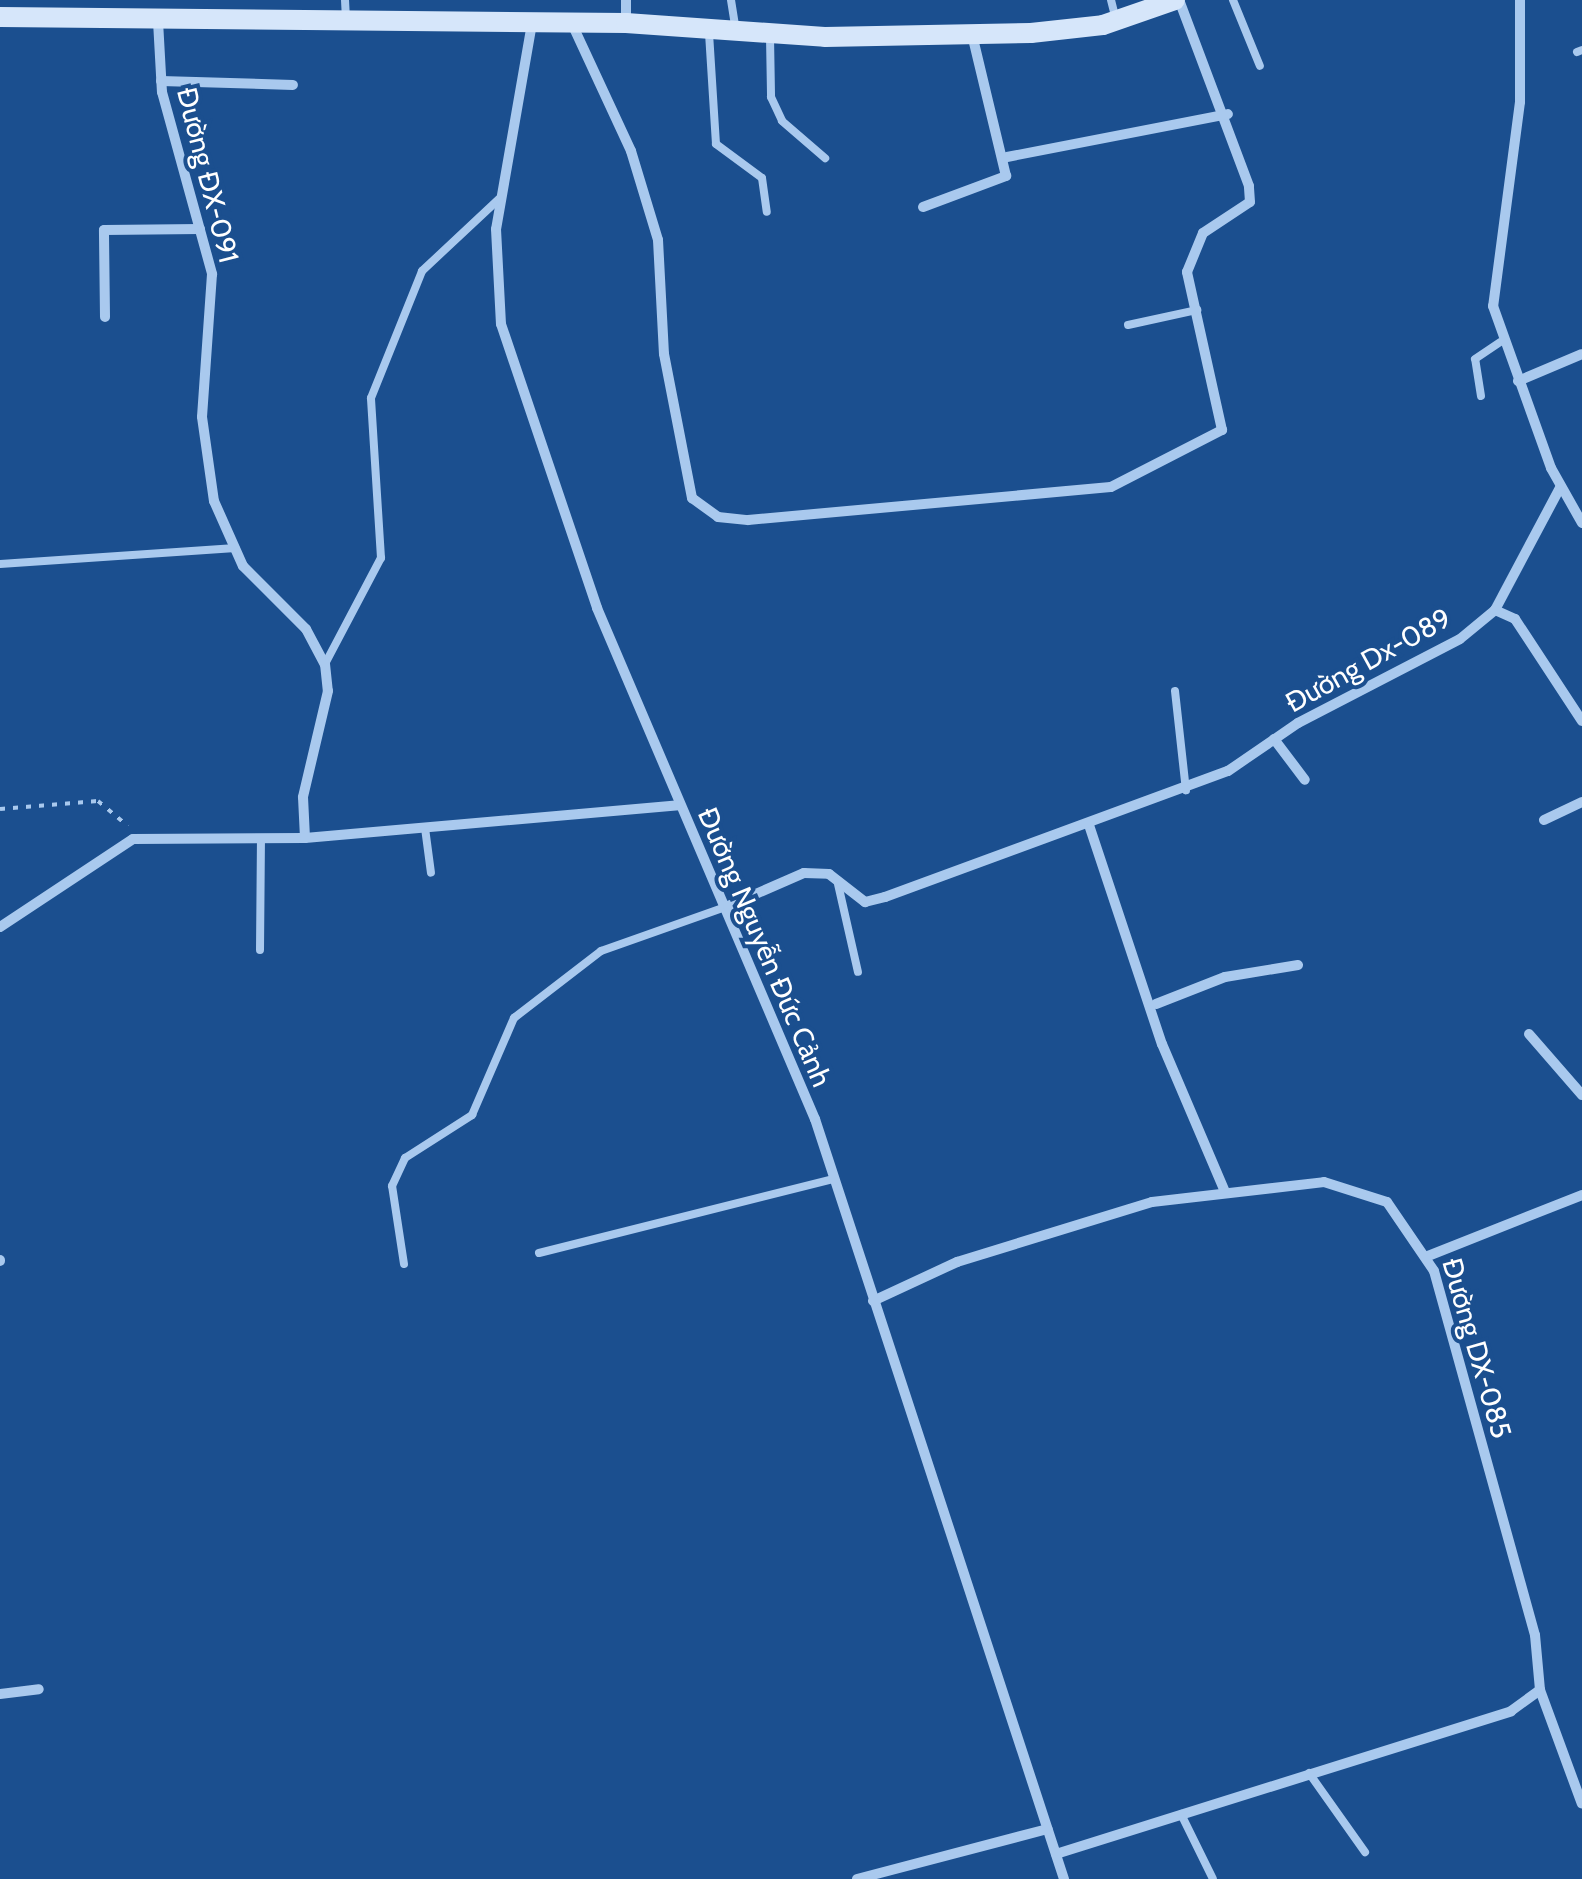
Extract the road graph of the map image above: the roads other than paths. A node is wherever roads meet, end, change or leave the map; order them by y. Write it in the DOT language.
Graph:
graph roads {
  1 [pos="345,0"];
  2 [pos="626,0"];
  3 [pos="731,0"];
  4 [pos="1177,0"];
  5 [pos="1233,0"];
  6 [pos="1520,0"];
  7 [pos="1114,10"];
  8 [pos="167,14"];
  9 [pos="0,17"];
  10 [pos="626,22"];
  11 [pos="347,25"];
  12 [pos="573,26"];
  13 [pos="709,28"];
  14 [pos="531,29"];
  15 [pos="736,30"];
  16 [pos="770,32"];
  17 [pos="972,34"];
  18 [pos="1260,66"];
  19 [pos="161,80"];
  20 [pos="293,85"];
  21 [pos="1228,114"];
  22 [pos="1007,157"];
  23 [pos="825,158"];
  24 [pos="500,199"];
  25 [pos="923,208"];
  26 [pos="767,212"];
  27 [pos="200,230"];
  28 [pos="1198,310"];
  29 [pos="105,317"];
  30 [pos="1128,324"];
  31 [pos="1500,342"];
  32 [pos="1582,354"];
  33 [pos="1518,380"];
  34 [pos="1482,396"];
  35 [pos="1561,486"];
  36 [pos="1582,523"];
  37 [pos="235,548"];
  38 [pos="0,564"];
  39 [pos="1495,610"];
  40 [pos="325,664"];
  41 [pos="1175,691"];
  42 [pos="1582,721"];
  43 [pos="1274,740"];
  44 [pos="1305,780"];
  45 [pos="1186,790"];
  46 [pos="1582,802"];
  47 [pos="679,805"];
  48 [pos="1544,820"];
  49 [pos="1089,824"];
  50 [pos="425,828"];
  51 [pos="305,838"];
  52 [pos="261,841"];
  53 [pos="431,873"];
  54 [pos="838,884"];
  55 [pos="728,906"];
  56 [pos="0,926"];
  57 [pos="260,950"];
  58 [pos="1298,965"];
  59 [pos="858,972"];
  60 [pos="1156,1004"];
  61 [pos="1529,1034"];
  62 [pos="1582,1095"];
  63 [pos="834,1179"];
  64 [pos="1225,1192"];
  65 [pos="1582,1196"];
  66 [pos="539,1254"];
  67 [pos="1428,1256"];
  68 [pos="404,1264"];
  69 [pos="873,1301"];
  70 [pos="38,1689"];
  71 [pos="1540,1690"];
  72 [pos="0,1694"];
  73 [pos="1309,1773"];
  74 [pos="1582,1804"];
  75 [pos="1181,1814"];
  76 [pos="1048,1828"];
  77 [pos="1366,1852"];
  78 [pos="1056,1854"];
  79 [pos="856,1879"];
  80 [pos="1064,1879"];
  81 [pos="1214,1879"];
  1 -- 11 [label="lane"];
  2 -- 10 [label="street"];
  3 -- 15 [label="lane"];
  4 -- 7 [label="street"];
  4 -- 21 [label="street"];
  5 -- 18 [label="lane"];
  6 -- 31 [label="street"];
  7 -- 17 [label="street"];
  8 -- 9 [label="street"];
  8 -- 11 [label="street"];
  8 -- 19 [label="street, Đường ĐX-091"];
  10 -- 12 [label="street"];
  10 -- 13 [label="street"];
  11 -- 14 [label="street"];
  12 -- 14 [label="street"];
  12 -- 28 [label="street"];
  13 -- 15 [label="street"];
  13 -- 26 [label="lane"];
  14 -- 24 [label="street, Đường Nguyễn Đức Cảnh"];
  15 -- 16 [label="street"];
  16 -- 17 [label="street"];
  16 -- 23 [label="lane"];
  17 -- 22 [label="street"];
  19 -- 20 [label="street"];
  19 -- 27 [label="street, Đường ĐX-091"];
  21 -- 22 [label="street"];
  21 -- 28 [label="street"];
  22 -- 25 [label="street"];
  24 -- 40 [label="lane"];
  24 -- 47 [label="street, Đường Nguyễn Đức Cảnh"];
  27 -- 29 [label="street"];
  27 -- 37 [label="street, Đường ĐX-091"];
  28 -- 30 [label="lane"];
  31 -- 33 [label="street"];
  31 -- 34 [label="lane"];
  32 -- 33 [label="street"];
  33 -- 35 [label="street"];
  35 -- 36 [label="street"];
  35 -- 39 [label="street, Đường Dx-089"];
  37 -- 38 [label="lane"];
  37 -- 40 [label="street, Đường ĐX-091"];
  39 -- 42 [label="street"];
  39 -- 43 [label="street, Đường Dx-089"];
  40 -- 51 [label="street"];
  41 -- 45 [label="lane"];
  43 -- 44 [label="street"];
  43 -- 45 [label="street, Đường Dx-089"];
  45 -- 49 [label="street, Đường Dx-089"];
  46 -- 48 [label="street"];
  47 -- 50 [label="street"];
  47 -- 55 [label="street, Đường Nguyễn Đức Cảnh"];
  49 -- 54 [label="street, Đường Dx-089"];
  49 -- 60 [label="street"];
  50 -- 51 [label="street"];
  50 -- 53 [label="lane"];
  51 -- 52 [label="street"];
  52 -- 56 [label="street"];
  52 -- 57 [label="lane"];
  54 -- 55 [label="street, Đường Dx-089"];
  54 -- 59 [label="lane"];
  55 -- 63 [label="street, Đường Nguyễn Đức Cảnh"];
  55 -- 68 [label="lane"];
  58 -- 60 [label="street"];
  60 -- 64 [label="street"];
  61 -- 62 [label="street"];
  63 -- 66 [label="lane"];
  63 -- 69 [label="street, Đường Nguyễn Đức Cảnh"];
  64 -- 67 [label="street, Đường DX-085"];
  64 -- 69 [label="street, Đường DX-085"];
  65 -- 67 [label="street"];
  67 -- 71 [label="street, Đường DX-085"];
  69 -- 76 [label="street, Đường Nguyễn Đức Cảnh"];
  70 -- 72 [label="street"];
  71 -- 73 [label="street"];
  71 -- 74 [label="street, Đường DX-085"];
  73 -- 75 [label="street"];
  73 -- 77 [label="lane"];
  75 -- 78 [label="street"];
  75 -- 81 [label="lane"];
  76 -- 78 [label="street, Đường Nguyễn Đức Cảnh"];
  76 -- 79 [label="street"];
  78 -- 80 [label="street, Đường Nguyễn Đức Cảnh"];
}
